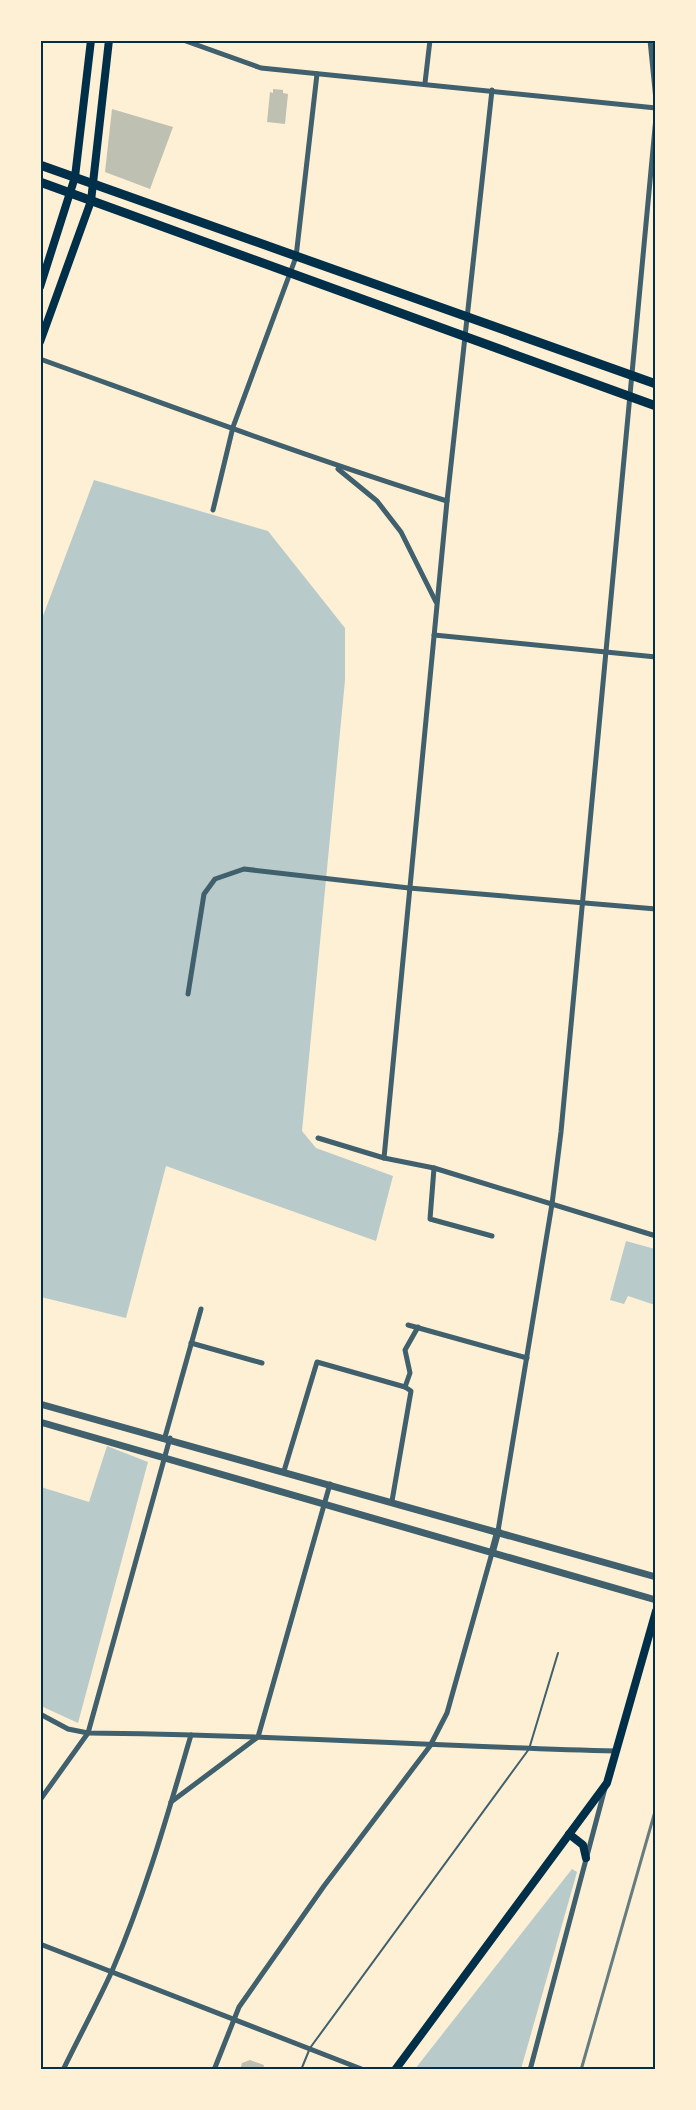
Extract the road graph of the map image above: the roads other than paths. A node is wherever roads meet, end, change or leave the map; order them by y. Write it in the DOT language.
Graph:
graph roads {
  1 [pos="91,40"];
  2 [pos="109,40"];
  3 [pos="183,40"];
  4 [pos="430,40"];
  5 [pos="650,40"];
  6 [pos="317,74"];
  7 [pos="425,83"];
  8 [pos="492,90"];
  9 [pos="656,100"];
  10 [pos="656,108"];
  11 [pos="656,117"];
  12 [pos="40,165"];
  13 [pos="75,177"];
  14 [pos="40,182"];
  15 [pos="95,184"];
  16 [pos="71,193"];
  17 [pos="91,201"];
  18 [pos="195,220"];
  19 [pos="190,236"];
  20 [pos="296,256"];
  21 [pos="292,273"];
  22 [pos="40,287"];
  23 [pos="468,317"];
  24 [pos="465,336"];
  25 [pos="40,342"];
  26 [pos="40,359"];
  27 [pos="632,376"];
  28 [pos="656,384"];
  29 [pos="630,398"];
  30 [pos="656,406"];
  31 [pos="233,427"];
  32 [pos="335,466"];
  33 [pos="447,501"];
  34 [pos="213,510"];
  35 [pos="437,603"];
  36 [pos="434,635"];
  37 [pos="606,653"];
  38 [pos="656,657"];
  39 [pos="409,888"];
  40 [pos="583,903"];
  41 [pos="656,909"];
  42 [pos="188,994"];
  43 [pos="318,1138"];
  44 [pos="384,1158"];
  45 [pos="434,1168"];
  46 [pos="552,1204"];
  47 [pos="492,1236"];
  48 [pos="656,1236"];
  49 [pos="201,1309"];
  50 [pos="408,1325"];
  51 [pos="418,1327"];
  52 [pos="191,1343"];
  53 [pos="527,1358"];
  54 [pos="262,1363"];
  55 [pos="405,1387"];
  56 [pos="40,1404"];
  57 [pos="40,1422"];
  58 [pos="167,1437"];
  59 [pos="164,1458"];
  60 [pos="284,1471"];
  61 [pos="330,1484"];
  62 [pos="392,1502"];
  63 [pos="324,1506"];
  64 [pos="498,1531"];
  65 [pos="492,1553"];
  66 [pos="656,1577"];
  67 [pos="656,1600"];
  68 [pos="656,1611"];
  69 [pos="558,1653"];
  70 [pos="40,1714"];
  71 [pos="88,1733"];
  72 [pos="190,1735"];
  73 [pos="258,1737"];
  74 [pos="430,1746"];
  75 [pos="529,1749"];
  76 [pos="616,1751"];
  77 [pos="607,1784"];
  78 [pos="40,1800"];
  79 [pos="171,1802"];
  80 [pos="569,1834"];
  81 [pos="586,1858"];
  82 [pos="40,1944"];
  83 [pos="112,1971"];
  84 [pos="234,2018"];
  85 [pos="310,2048"];
  86 [pos="63,2070"];
  87 [pos="214,2070"];
  88 [pos="301,2070"];
  89 [pos="364,2070"];
  90 [pos="395,2070"];
  91 [pos="530,2070"];
  1 -- 13 [label="main road"];
  2 -- 15 [label="main road"];
  3 -- 6 [label="street"];
  4 -- 7 [label="street"];
  5 -- 9 [label="street"];
  6 -- 7 [label="street"];
  6 -- 20 [label="street"];
  7 -- 8 [label="street"];
  8 -- 10 [label="street"];
  8 -- 23 [label="street"];
  11 -- 27 [label="street"];
  12 -- 13 [label="highway"];
  13 -- 15 [label="highway"];
  13 -- 16 [label="main road"];
  14 -- 16 [label="highway"];
  15 -- 17 [label="main road"];
  15 -- 18 [label="highway"];
  16 -- 17 [label="highway"];
  16 -- 22 [label="main road"];
  17 -- 19 [label="highway"];
  17 -- 25 [label="main road"];
  18 -- 19 [label="highway"];
  18 -- 20 [label="highway"];
  19 -- 21 [label="highway"];
  20 -- 21 [label="street"];
  20 -- 23 [label="highway"];
  21 -- 24 [label="highway"];
  21 -- 31 [label="street"];
  23 -- 24 [label="street"];
  23 -- 27 [label="highway"];
  24 -- 29 [label="highway"];
  24 -- 33 [label="street"];
  26 -- 31 [label="street"];
  27 -- 28 [label="highway"];
  27 -- 29 [label="street"];
  29 -- 30 [label="highway"];
  29 -- 37 [label="street"];
  31 -- 32 [label="street"];
  31 -- 34 [label="street"];
  32 -- 33 [label="street"];
  32 -- 35 [label="street"];
  33 -- 35 [label="street"];
  35 -- 36 [label="street"];
  36 -- 37 [label="street"];
  36 -- 39 [label="street"];
  37 -- 38 [label="street"];
  37 -- 40 [label="street"];
  39 -- 40 [label="street"];
  39 -- 42 [label="street"];
  39 -- 44 [label="street"];
  40 -- 41 [label="street"];
  40 -- 46 [label="street"];
  43 -- 44 [label="street"];
  44 -- 45 [label="street"];
  45 -- 46 [label="street"];
  45 -- 47 [label="street"];
  46 -- 48 [label="street"];
  46 -- 53 [label="street"];
  49 -- 52 [label="street"];
  50 -- 51 [label="street"];
  51 -- 53 [label="street"];
  51 -- 55 [label="street"];
  52 -- 54 [label="street"];
  52 -- 58 [label="street"];
  53 -- 64 [label="street"];
  55 -- 60 [label="street"];
  55 -- 62 [label="street"];
  56 -- 58 [label="street"];
  57 -- 59 [label="street"];
  58 -- 59 [label="street"];
  58 -- 60 [label="street"];
  59 -- 63 [label="street"];
  59 -- 71 [label="street"];
  60 -- 61 [label="street"];
  61 -- 62 [label="street"];
  61 -- 63 [label="street"];
  62 -- 64 [label="street"];
  63 -- 65 [label="street"];
  63 -- 73 [label="street"];
  64 -- 65 [label="street"];
  64 -- 66 [label="street"];
  65 -- 67 [label="street"];
  65 -- 74 [label="street"];
  68 -- 76 [label="main road"];
  69 -- 75 [label="lane"];
  70 -- 71 [label="street"];
  71 -- 72 [label="street"];
  71 -- 78 [label="street"];
  72 -- 73 [label="street"];
  72 -- 79 [label="street"];
  73 -- 74 [label="street"];
  73 -- 79 [label="street"];
  74 -- 75 [label="street"];
  74 -- 84 [label="street"];
  75 -- 76 [label="street"];
  75 -- 85 [label="lane"];
  76 -- 77 [label="main road"];
  77 -- 80 [label="main road"];
  77 -- 81 [label="street"];
  79 -- 83 [label="street"];
  80 -- 81 [label="main road"];
  80 -- 90 [label="main road"];
  81 -- 91 [label="street"];
  82 -- 83 [label="street"];
  83 -- 84 [label="street"];
  83 -- 86 [label="street"];
  84 -- 85 [label="street"];
  84 -- 87 [label="street"];
  85 -- 88 [label="lane"];
  85 -- 89 [label="street"];
}
